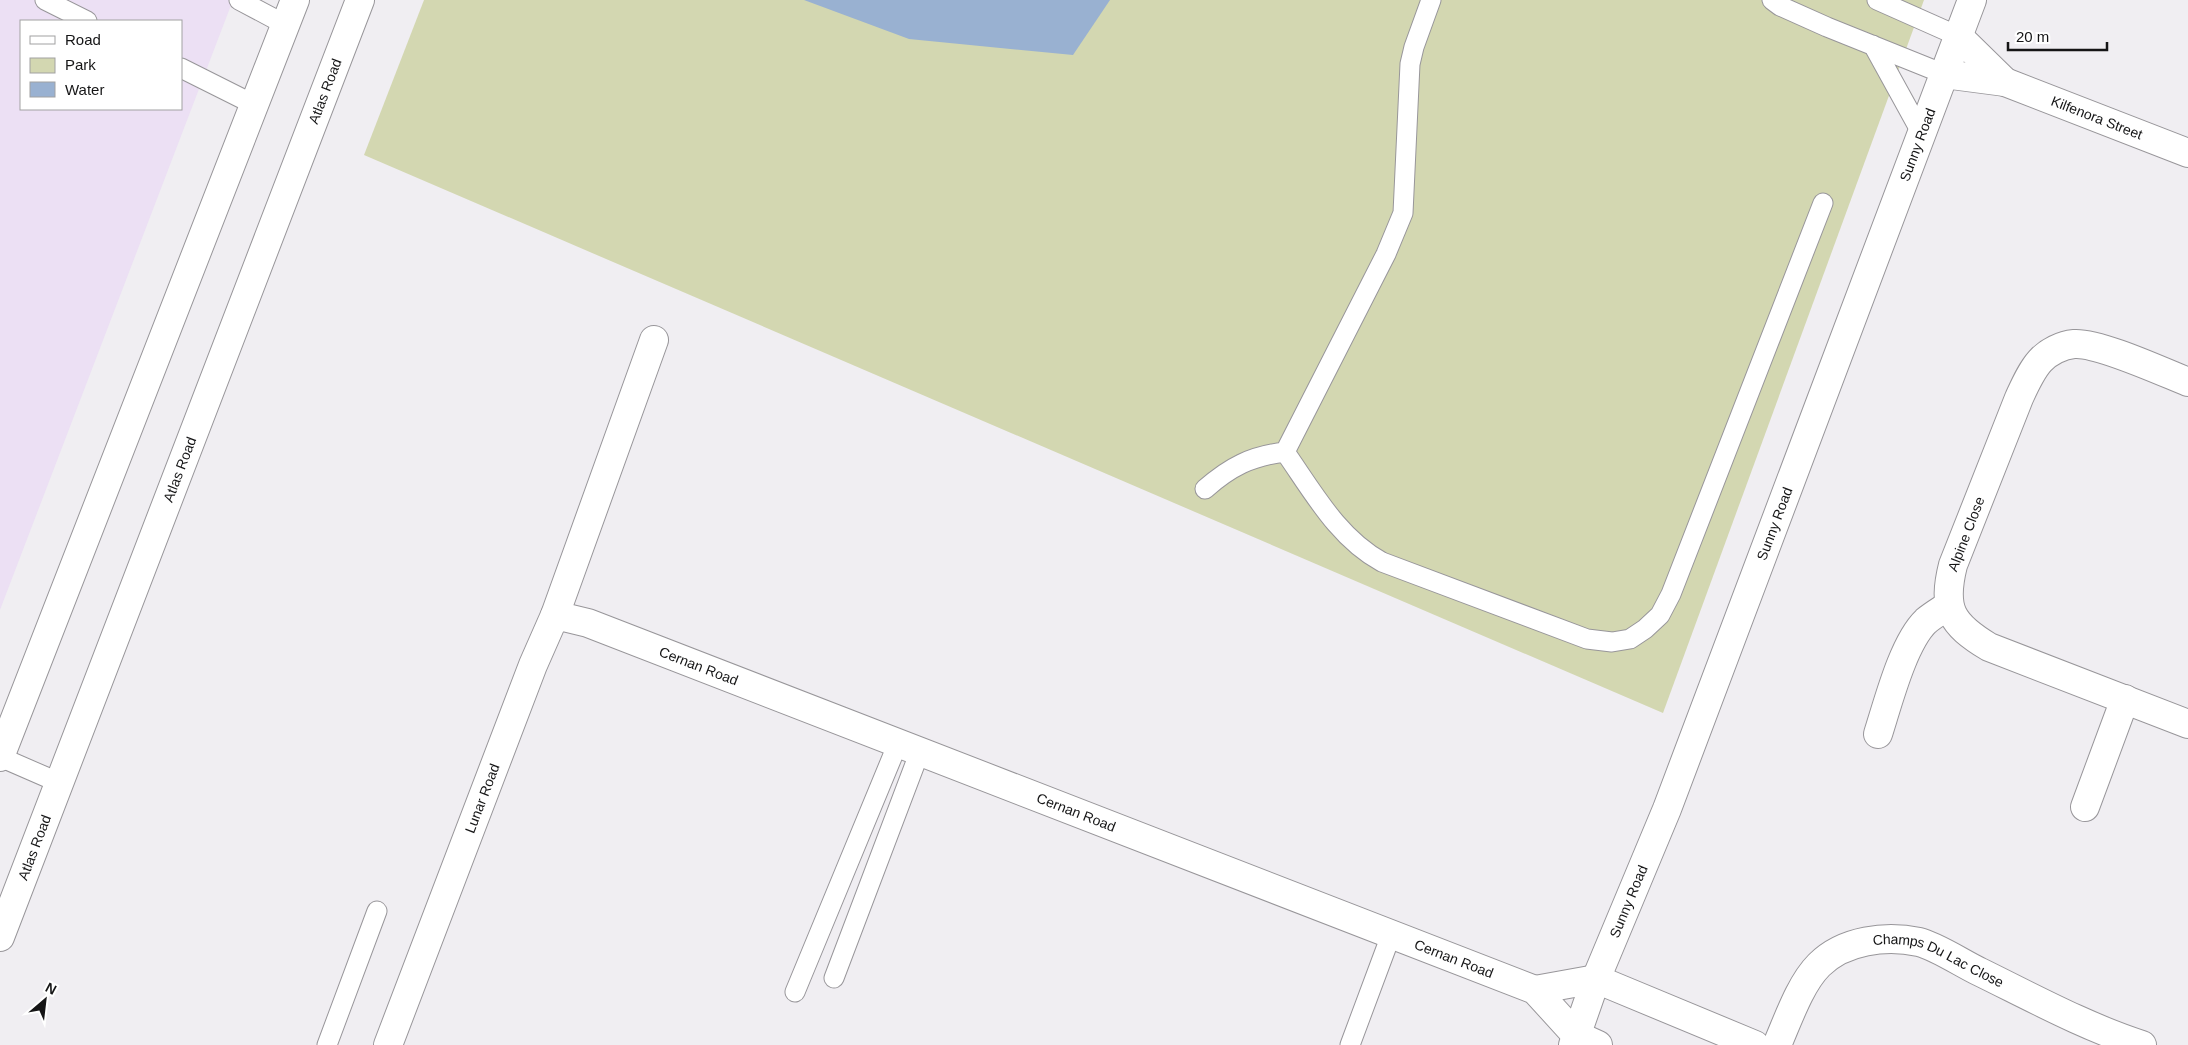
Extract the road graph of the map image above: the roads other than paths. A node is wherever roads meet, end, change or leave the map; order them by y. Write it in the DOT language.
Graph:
graph roads {
  1 [pos="45,0"];
  2 [pos="240,0"];
  3 [pos="295,0"];
  4 [pos="360,0"];
  5 [pos="1431,0"];
  6 [pos="1772,0"];
  7 [pos="1972,0"];
  8 [pos="1889,2"];
  9 [pos="85,20"];
  10 [pos="286,25"];
  11 [pos="1958,36"];
  12 [pos="1873,45"];
  13 [pos="182,68"];
  14 [pos="1944,74"];
  15 [pos="2005,82"];
  16 [pos="255,105"];
  17 [pos="1922,134"];
  18 [pos="2188,153"];
  19 [pos="1822,203"];
  20 [pos="654,340"];
  21 [pos="2188,382"];
  22 [pos="1285,452"];
  23 [pos="1205,489"];
  24 [pos="1949,605"];
  25 [pos="555,615"];
  26 [pos="2125,699"];
  27 [pos="2188,724"];
  28 [pos="1878,734"];
  29 [pos="909,747"];
  30 [pos="0,757"];
  31 [pos="60,783"];
  32 [pos="2085,807"];
  33 [pos="376,911"];
  34 [pos="1391,934"];
  35 [pos="0,937"];
  36 [pos="834,978"];
  37 [pos="1596,979"];
  38 [pos="1535,990"];
  39 [pos="795,992"];
  40 [pos="1582,1042"];
  41 [pos="327,1045"];
  42 [pos="388,1045"];
  43 [pos="1350,1045"];
  44 [pos="1755,1045"];
  45 [pos="1777,1045"];
  46 [pos="2142,1045"];
  1 -- 9 [label="lane"];
  2 -- 10 [label="lane"];
  3 -- 10 [label="street"];
  4 -- 31 [label="street, Atlas Road"];
  5 -- 22 [label="lane"];
  6 -- 12 [label="lane"];
  7 -- 11 [label="street, Sunny Road"];
  8 -- 11 [label="lane"];
  10 -- 16 [label="street"];
  11 -- 14 [label="street, Sunny Road"];
  11 -- 15 [label="street, Kilfenora Street"];
  12 -- 14 [label="lane"];
  12 -- 17 [label="lane"];
  13 -- 16 [label="lane"];
  14 -- 15 [label="street, Kilfenora Street"];
  14 -- 17 [label="street, Sunny Road"];
  15 -- 18 [label="street, Kilfenora Street"];
  16 -- 30 [label="street"];
  17 -- 37 [label="street, Sunny Road"];
  19 -- 22 [label="lane"];
  20 -- 25 [label="street, Lunar Road"];
  21 -- 24 [label="street, Alpine Close"];
  22 -- 23 [label="lane"];
  24 -- 26 [label="street"];
  24 -- 28 [label="street"];
  25 -- 29 [label="street, Cernan Road"];
  25 -- 42 [label="street, Lunar Road"];
  26 -- 27 [label="street"];
  26 -- 32 [label="street"];
  29 -- 34 [label="street, Cernan Road"];
  29 -- 36 [label="lane"];
  29 -- 39 [label="lane"];
  30 -- 31 [label="lane"];
  31 -- 35 [label="street, Atlas Road"];
  33 -- 41 [label="lane"];
  34 -- 38 [label="street, Cernan Road"];
  34 -- 43 [label="lane"];
  37 -- 38 [label="street"];
  37 -- 40 [label="street, Sunny Road"];
  37 -- 44 [label="street"];
  38 -- 40 [label="street, Cernan Road"];
  45 -- 46 [label="street, Champs Du Lac Close"];
}
